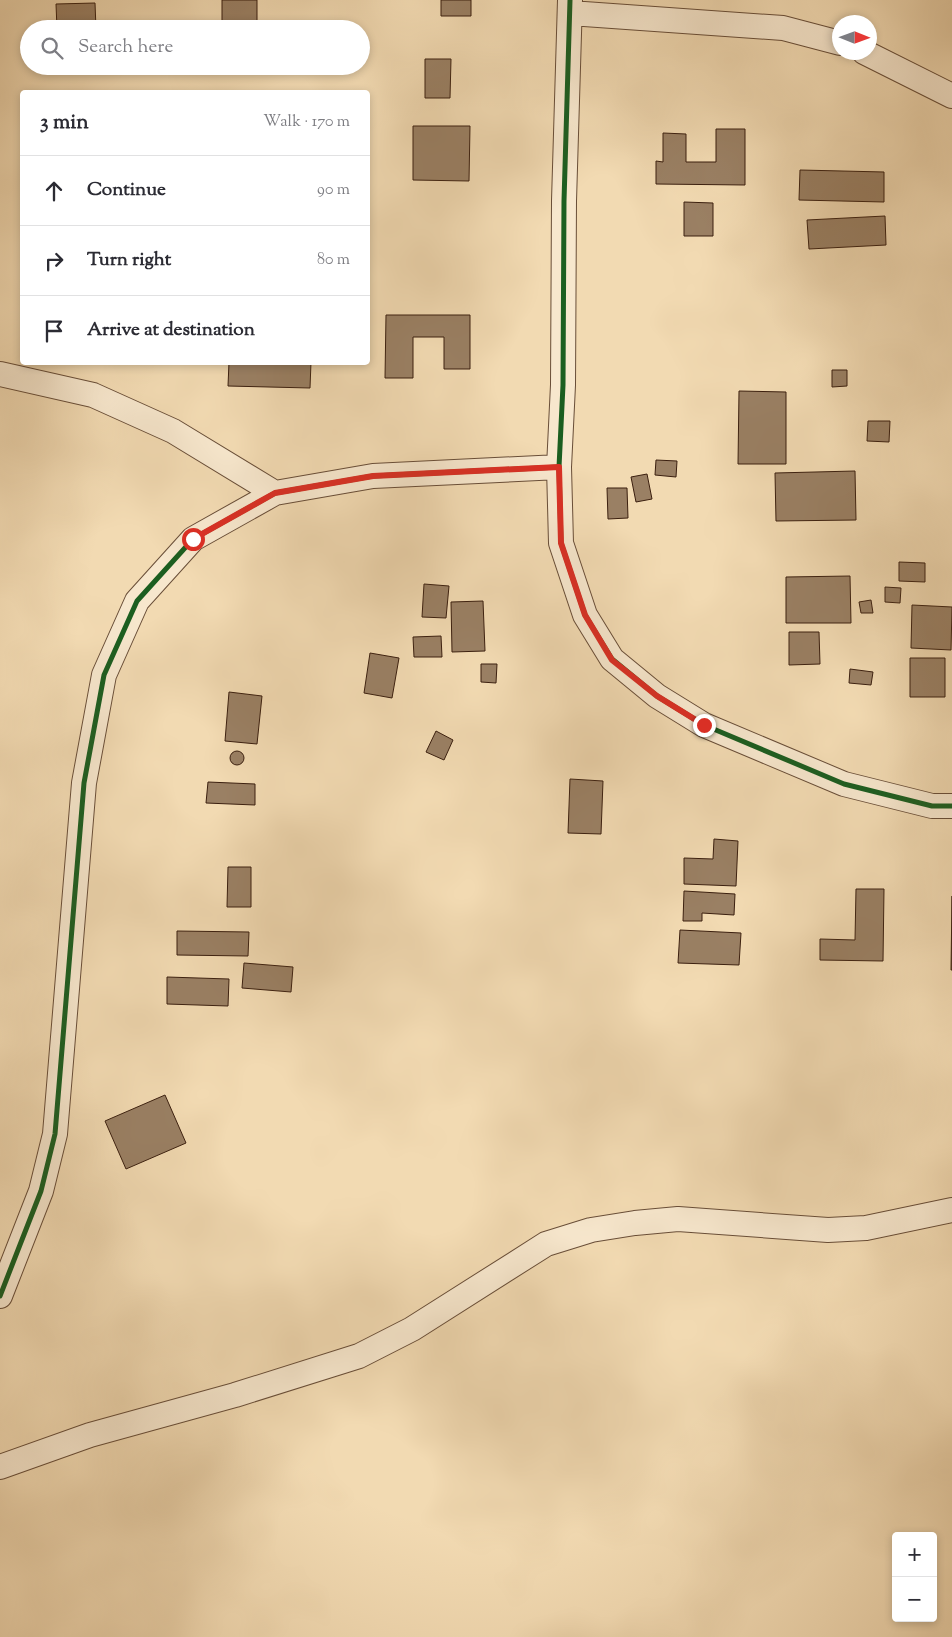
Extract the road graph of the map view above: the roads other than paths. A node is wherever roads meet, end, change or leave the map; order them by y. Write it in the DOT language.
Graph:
graph roads {
  1 [pos="570,7"];
  2 [pos="832,41"];
  3 [pos="877,58"];
  4 [pos="952,96"];
  5 [pos="0,374"];
  6 [pos="559,467"];
  7 [pos="275,493"];
  8 [pos="952,806"];
  9 [pos="952,1210"];
  10 [pos="0,1296"];
  11 [pos="0,1467"];
  1 -- 2 [label="street"];
  1 -- 6 [label="street"];
  3 -- 4 [label="street"];
  5 -- 7 [label="street"];
  6 -- 7 [label="street"];
  6 -- 8 [label="street"];
  7 -- 10 [label="street"];
  9 -- 11 [label="street"];
}
